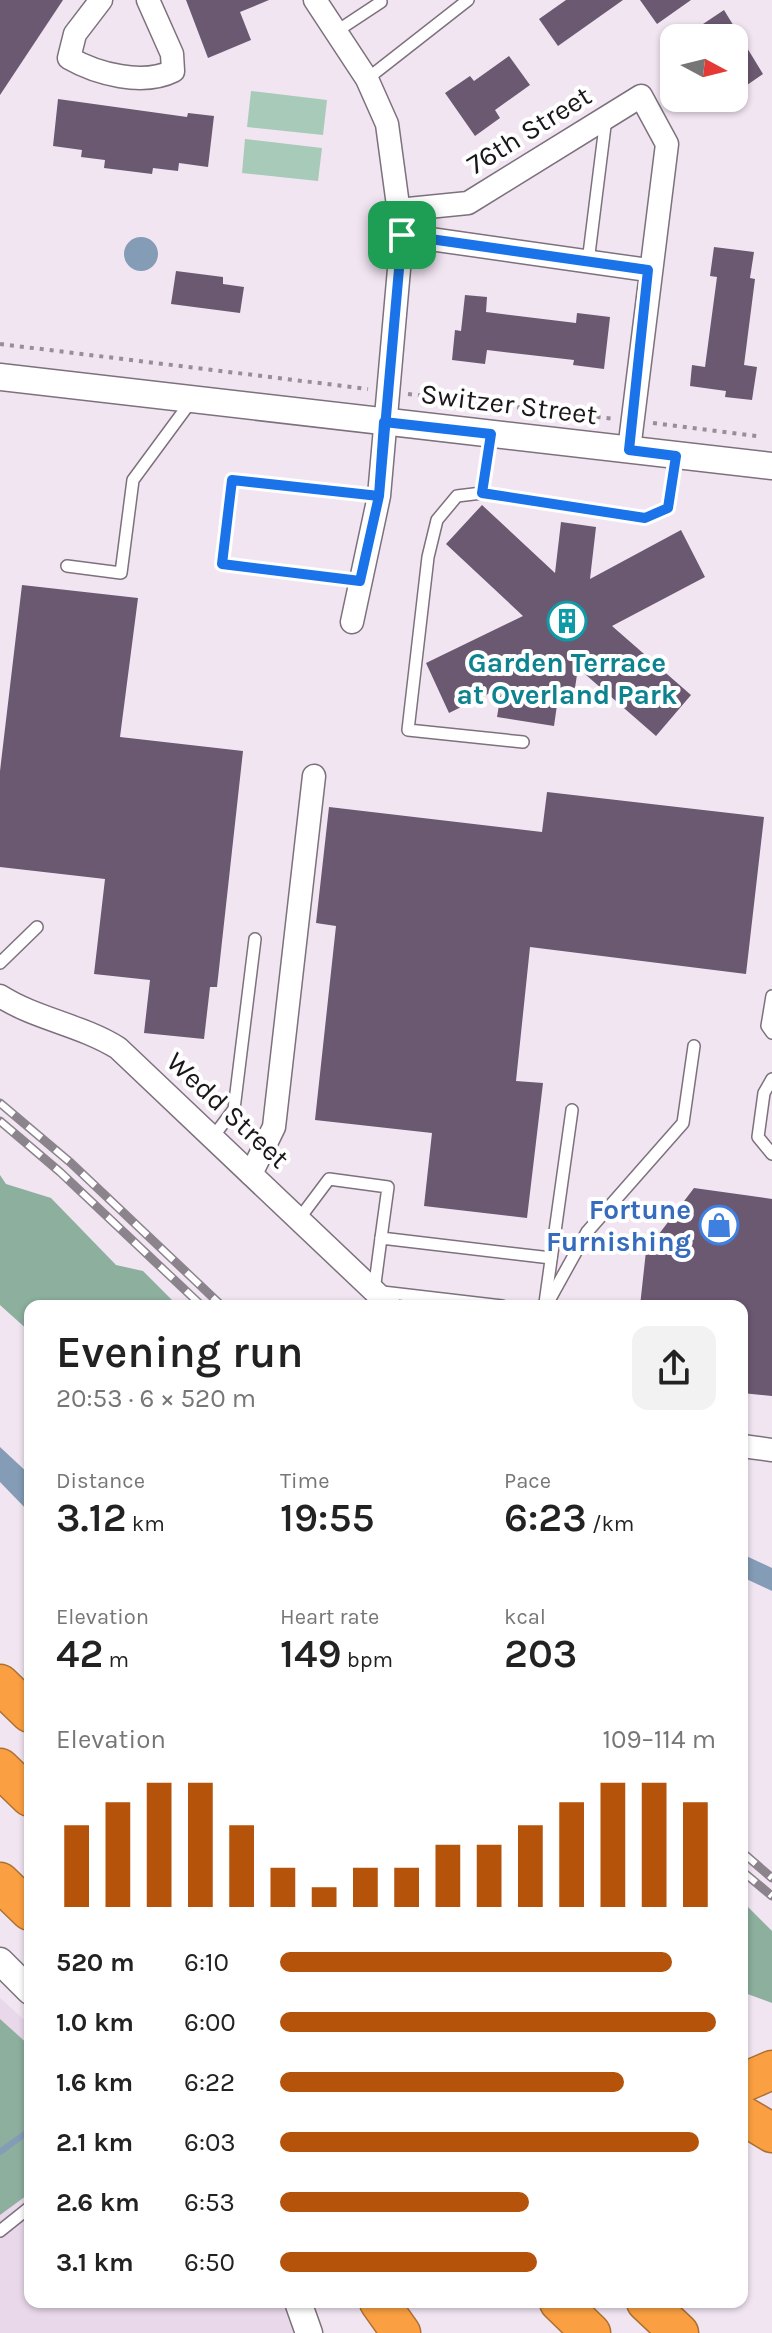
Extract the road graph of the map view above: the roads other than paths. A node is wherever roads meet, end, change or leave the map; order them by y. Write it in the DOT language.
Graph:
graph roads {
  1 [pos="101,0"];
  2 [pos="148,0"];
  3 [pos="315,0"];
  4 [pos="468,0"];
  5 [pos="381,2"];
  6 [pos="337,31"];
  7 [pos="367,79"];
  8 [pos="606,117"];
  9 [pos="398,210"];
  10 [pos="402,235"];
  11 [pos="588,262"];
  12 [pos="648,270"];
  13 [pos="0,377"];
  14 [pos="193,399"];
  15 [pos="384,422"];
  16 [pos="491,434"];
  17 [pos="629,450"];
  18 [pos="676,456"];
  19 [pos="772,466"];
  20 [pos="482,493"];
  21 [pos="379,496"];
  22 [pos="67,566"];
  23 [pos="360,581"];
  24 [pos="352,622"];
  25 [pos="523,742"];
  26 [pos="314,776"];
  27 [pos="37,927"];
  28 [pos="255,939"];
  29 [pos="0,963"];
  30 [pos="0,996"];
  31 [pos="772,996"];
  32 [pos="772,1033"];
  33 [pos="694,1046"];
  34 [pos="772,1079"];
  35 [pos="572,1110"];
  36 [pos="213,1137"];
  37 [pos="772,1154"];
  38 [pos="251,1174"];
  39 [pos="299,1219"];
  40 [pos="381,1238"];
  41 [pos="551,1258"];
  42 [pos="382,1299"];
  43 [pos="546,1300"];
  44 [pos="548,1300"];
  45 [pos="748,1447"];
  46 [pos="772,1450"];
  47 [pos="0,1669"];
  48 [pos="24,1682"];
  49 [pos="0,1684"];
  50 [pos="24,1707"];
  51 [pos="0,1768"];
  52 [pos="24,1791"];
  53 [pos="0,1882"];
  54 [pos="24,1905"];
  55 [pos="0,1961"];
  56 [pos="24,1985"];
  57 [pos="772,2070"];
  58 [pos="748,2080"];
  59 [pos="748,2119"];
  60 [pos="772,2133"];
  61 [pos="24,2212"];
  62 [pos="0,2231"];
  63 [pos="300,2308"];
  64 [pos="383,2308"];
  65 [pos="565,2308"];
  66 [pos="652,2308"];
  67 [pos="309,2333"];
  68 [pos="401,2333"];
  69 [pos="591,2333"];
  70 [pos="679,2333"];
  1 -- 2 [label="street"];
  3 -- 6 [label="street"];
  4 -- 7 [label="lane"];
  5 -- 6 [label="lane"];
  6 -- 7 [label="street"];
  7 -- 9 [label="street"];
  8 -- 9 [label="street, 76th Street"];
  8 -- 11 [label="lane"];
  8 -- 12 [label="street, 76th Street"];
  9 -- 10 [label="street"];
  10 -- 11 [label="street"];
  10 -- 15 [label="street"];
  11 -- 12 [label="street"];
  12 -- 17 [label="street"];
  13 -- 14 [label="street, Switzer Street"];
  14 -- 15 [label="street, Switzer Street"];
  14 -- 22 [label="lane"];
  15 -- 16 [label="street, Switzer Street"];
  15 -- 21 [label="street"];
  16 -- 17 [label="street, Switzer Street"];
  16 -- 20 [label="lane"];
  17 -- 18 [label="street, Switzer Street"];
  18 -- 19 [label="street, Switzer Street"];
  18 -- 20 [label="lane"];
  20 -- 25 [label="lane"];
  21 -- 23 [label="street"];
  21 -- 23 [label="lane"];
  23 -- 24 [label="street"];
  26 -- 38 [label="street"];
  27 -- 29 [label="lane"];
  28 -- 36 [label="lane"];
  30 -- 36 [label="street, Wedd Street"];
  31 -- 32 [label="lane"];
  33 -- 44 [label="lane"];
  34 -- 37 [label="lane"];
  35 -- 41 [label="lane"];
  36 -- 38 [label="street, Wedd Street"];
  38 -- 39 [label="street, Wedd Street"];
  39 -- 40 [label="lane"];
  39 -- 42 [label="street, Wedd Street"];
  40 -- 41 [label="lane"];
  40 -- 42 [label="lane"];
  41 -- 43 [label="lane"];
  45 -- 46 [label="street"];
  47 -- 48 [label="highway"];
  49 -- 50 [label="highway"];
  51 -- 52 [label="highway"];
  53 -- 54 [label="highway"];
  55 -- 56 [label="street"];
  57 -- 58 [label="highway"];
  59 -- 60 [label="highway"];
  61 -- 62 [label="lane"];
  63 -- 67 [label="street"];
  64 -- 68 [label="highway"];
  65 -- 69 [label="highway"];
  66 -- 70 [label="highway"];
}
